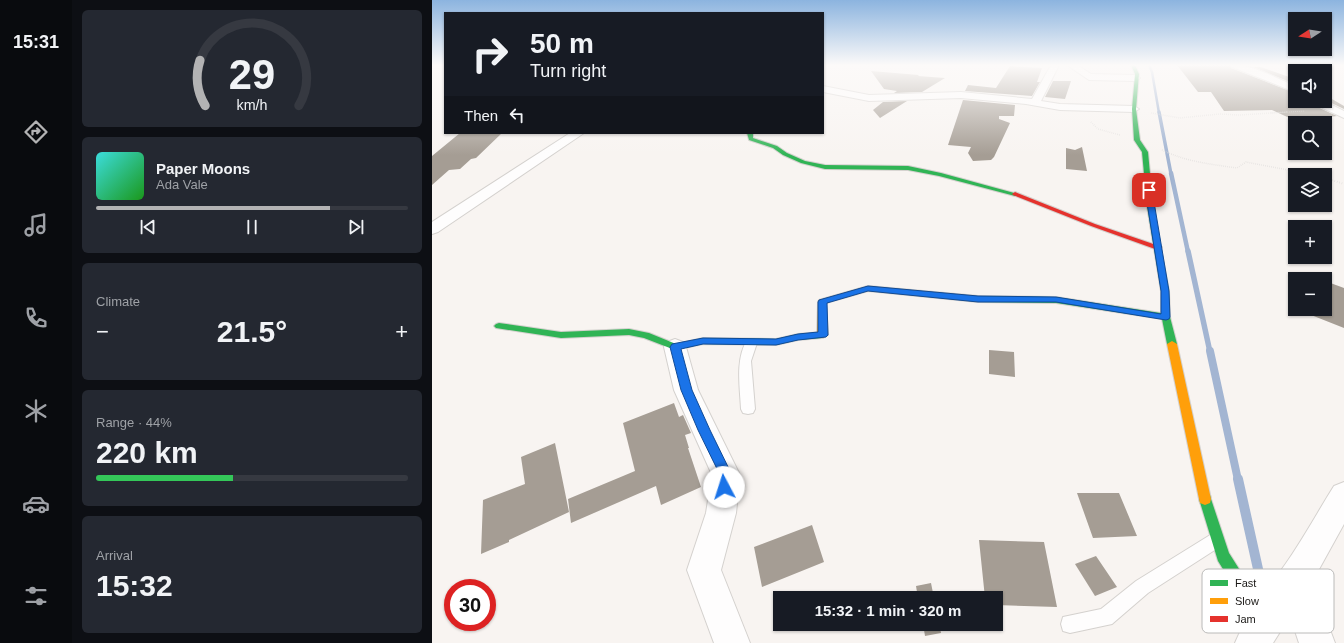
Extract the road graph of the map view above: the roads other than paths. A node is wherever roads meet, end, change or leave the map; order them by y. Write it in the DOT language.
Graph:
graph roads {
  1 [pos="857,95"];
  2 [pos="1039,95"];
  3 [pos="1134,95"];
  4 [pos="1035,102"];
  5 [pos="1330,108"];
  6 [pos="1134,109"];
  7 [pos="1344,116"];
  8 [pos="576,134"];
  9 [pos="750,134"];
  10 [pos="432,229"];
  11 [pos="1158,247"];
  12 [pos="1166,317"];
  13 [pos="499,326"];
  14 [pos="751,343"];
  15 [pos="675,347"];
  16 [pos="748,409"];
  17 [pos="1344,495"];
  18 [pos="1217,539"];
  19 [pos="1231,569"];
  20 [pos="1301,569"];
  21 [pos="1070,624"];
  22 [pos="1314,633"];
  23 [pos="732,643"];
  24 [pos="1317,643"];
  1 -- 4 [label="street"];
  2 -- 4 [label="street"];
  3 -- 6 [label="street"];
  4 -- 6 [label="street"];
  5 -- 7 [label="street"];
  6 -- 11 [label="street"];
  8 -- 10 [label="street"];
  9 -- 11 [label="street"];
  11 -- 12 [label="street"];
  12 -- 14 [label="street"];
  12 -- 18 [label="street"];
  13 -- 15 [label="street"];
  14 -- 15 [label="street"];
  14 -- 16 [label="lane"];
  15 -- 23 [label="street"];
  17 -- 20 [label="street"];
  18 -- 19 [label="street"];
  18 -- 21 [label="lane"];
  22 -- 24 [label="street"];
}
